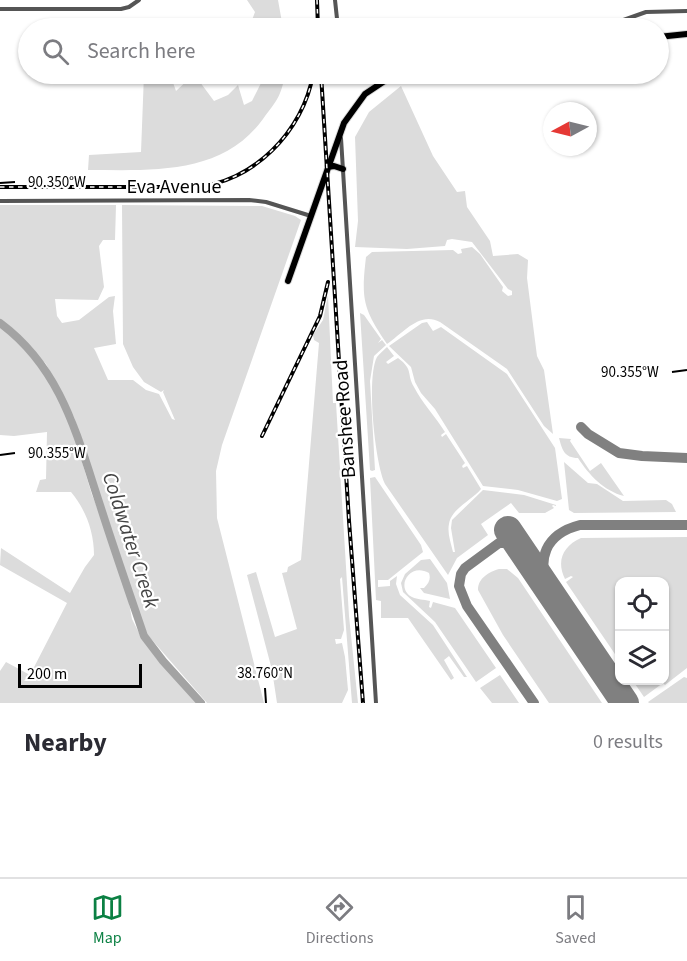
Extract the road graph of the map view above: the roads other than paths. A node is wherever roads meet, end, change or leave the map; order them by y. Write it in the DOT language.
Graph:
graph roads {
  1 [pos="139,0"];
  2 [pos="335,0"];
  3 [pos="0,9"];
  4 [pos="687,11"];
  5 [pos="337,18"];
  6 [pos="629,18"];
  7 [pos="687,34"];
  8 [pos="669,36"];
  9 [pos="378,84"];
  10 [pos="340,134"];
  11 [pos="328,167"];
  12 [pos="343,169"];
  13 [pos="0,201"];
  14 [pos="310,216"];
  15 [pos="288,281"];
  16 [pos="376,703"];
  1 -- 3 [label="street"];
  2 -- 5 [label="street"];
  4 -- 6 [label="street"];
  7 -- 8 [label="main road"];
  9 -- 10 [label="main road"];
  10 -- 11 [label="main road"];
  10 -- 12 [label="street, Banshee Road"];
  11 -- 12 [label="main road"];
  11 -- 14 [label="main road"];
  12 -- 16 [label="street, Banshee Road"];
  13 -- 14 [label="street, Eva Avenue"];
  14 -- 15 [label="main road"];
}
